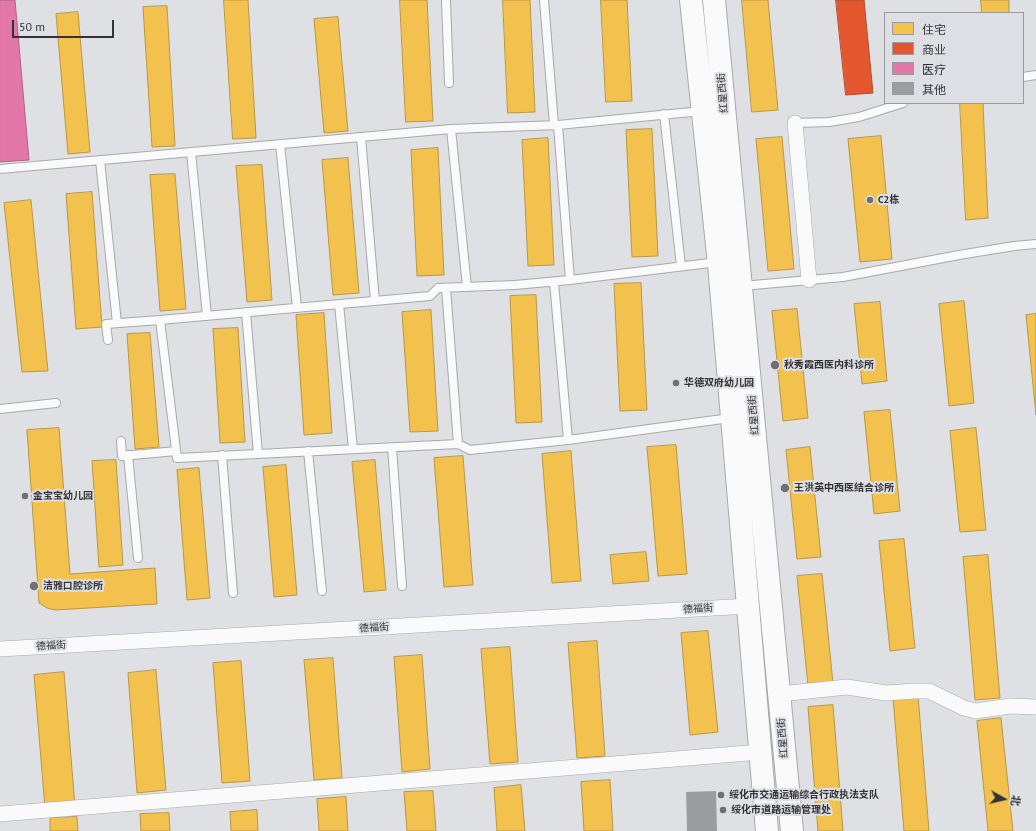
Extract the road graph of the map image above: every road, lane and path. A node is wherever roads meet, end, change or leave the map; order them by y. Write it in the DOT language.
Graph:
graph roads {
  1 [pos="446,0"];
  2 [pos="544,0"];
  3 [pos="691,0"];
  4 [pos="714,0"];
  5 [pos="1036,75"];
  6 [pos="1024,77"];
  7 [pos="449,83"];
  8 [pos="900,104"];
  9 [pos="703,111"];
  10 [pos="664,114"];
  11 [pos="795,123"];
  12 [pos="556,125"];
  13 [pos="451,129"];
  14 [pos="361,137"];
  15 [pos="280,144"];
  16 [pos="191,152"];
  17 [pos="100,160"];
  18 [pos="0,169"];
  19 [pos="1036,244"];
  20 [pos="681,266"];
  21 [pos="731,276"];
  22 [pos="570,280"];
  23 [pos="809,280"];
  24 [pos="554,282"];
  25 [pos="467,287"];
  26 [pos="446,288"];
  27 [pos="375,301"];
  28 [pos="339,304"];
  29 [pos="297,308"];
  30 [pos="246,312"];
  31 [pos="207,316"];
  32 [pos="160,320"];
  33 [pos="117,323"];
  34 [pos="108,340"];
  35 [pos="56,403"];
  36 [pos="0,409"];
  37 [pos="732,418"];
  38 [pos="568,440"];
  39 [pos="121,441"];
  40 [pos="458,444"];
  41 [pos="392,447"];
  42 [pos="353,449"];
  43 [pos="176,451"];
  44 [pos="308,451"];
  45 [pos="258,454"];
  46 [pos="128,455"];
  47 [pos="222,455"];
  48 [pos="138,558"];
  49 [pos="402,586"];
  50 [pos="322,591"];
  51 [pos="233,593"];
  52 [pos="771,604"];
  53 [pos="749,606"];
  54 [pos="0,649"];
  55 [pos="780,694"];
  56 [pos="1036,707"];
  57 [pos="761,752"];
  58 [pos="0,814"];
  59 [pos="767,831"];
  60 [pos="792,831"];
  1 -- 7 [label="lane"];
  2 -- 12 [label="lane"];
  3 -- 9 [label="main road, 红星西街"];
  4 -- 21 [label="main road, 红星西街"];
  5 -- 6 [label="lane"];
  8 -- 11 [label="lane"];
  9 -- 10 [label="lane"];
  9 -- 21 [label="main road, 红星西街"];
  10 -- 12 [label="lane"];
  10 -- 20 [label="lane"];
  11 -- 23 [label="street"];
  12 -- 13 [label="lane"];
  12 -- 22 [label="lane"];
  13 -- 14 [label="lane"];
  13 -- 25 [label="lane"];
  14 -- 15 [label="lane"];
  14 -- 27 [label="lane"];
  15 -- 16 [label="lane"];
  15 -- 29 [label="lane"];
  16 -- 17 [label="lane"];
  16 -- 31 [label="lane"];
  17 -- 18 [label="lane"];
  17 -- 33 [label="lane"];
  19 -- 23 [label="lane"];
  20 -- 21 [label="lane"];
  20 -- 22 [label="lane"];
  21 -- 23 [label="lane"];
  21 -- 37 [label="main road, 红星西街"];
  21 -- 52 [label="main road, 红星西街"];
  22 -- 24 [label="lane"];
  24 -- 25 [label="lane"];
  24 -- 38 [label="lane"];
  25 -- 26 [label="lane"];
  26 -- 27 [label="lane"];
  26 -- 40 [label="lane"];
  27 -- 28 [label="lane"];
  28 -- 29 [label="lane"];
  28 -- 42 [label="lane"];
  29 -- 30 [label="lane"];
  30 -- 31 [label="lane"];
  30 -- 45 [label="lane"];
  31 -- 32 [label="lane"];
  32 -- 33 [label="lane"];
  32 -- 43 [label="lane"];
  33 -- 34 [label="lane"];
  35 -- 36 [label="lane"];
  37 -- 38 [label="lane"];
  37 -- 53 [label="main road, 红星西街"];
  38 -- 40 [label="lane"];
  39 -- 46 [label="lane"];
  40 -- 41 [label="lane"];
  41 -- 42 [label="lane"];
  41 -- 49 [label="lane"];
  42 -- 44 [label="lane"];
  43 -- 46 [label="lane"];
  43 -- 47 [label="lane"];
  44 -- 45 [label="lane"];
  44 -- 50 [label="lane"];
  45 -- 47 [label="lane"];
  46 -- 48 [label="lane"];
  47 -- 51 [label="lane"];
  52 -- 53 [label="main road"];
  52 -- 55 [label="main road, 红星西街"];
  53 -- 54 [label="street, 德福街"];
  53 -- 57 [label="main road, 红星西街"];
  55 -- 56 [label="street"];
  55 -- 60 [label="main road, 红星西街"];
  57 -- 58 [label="street"];
  57 -- 59 [label="main road, 红星西街"];
}
